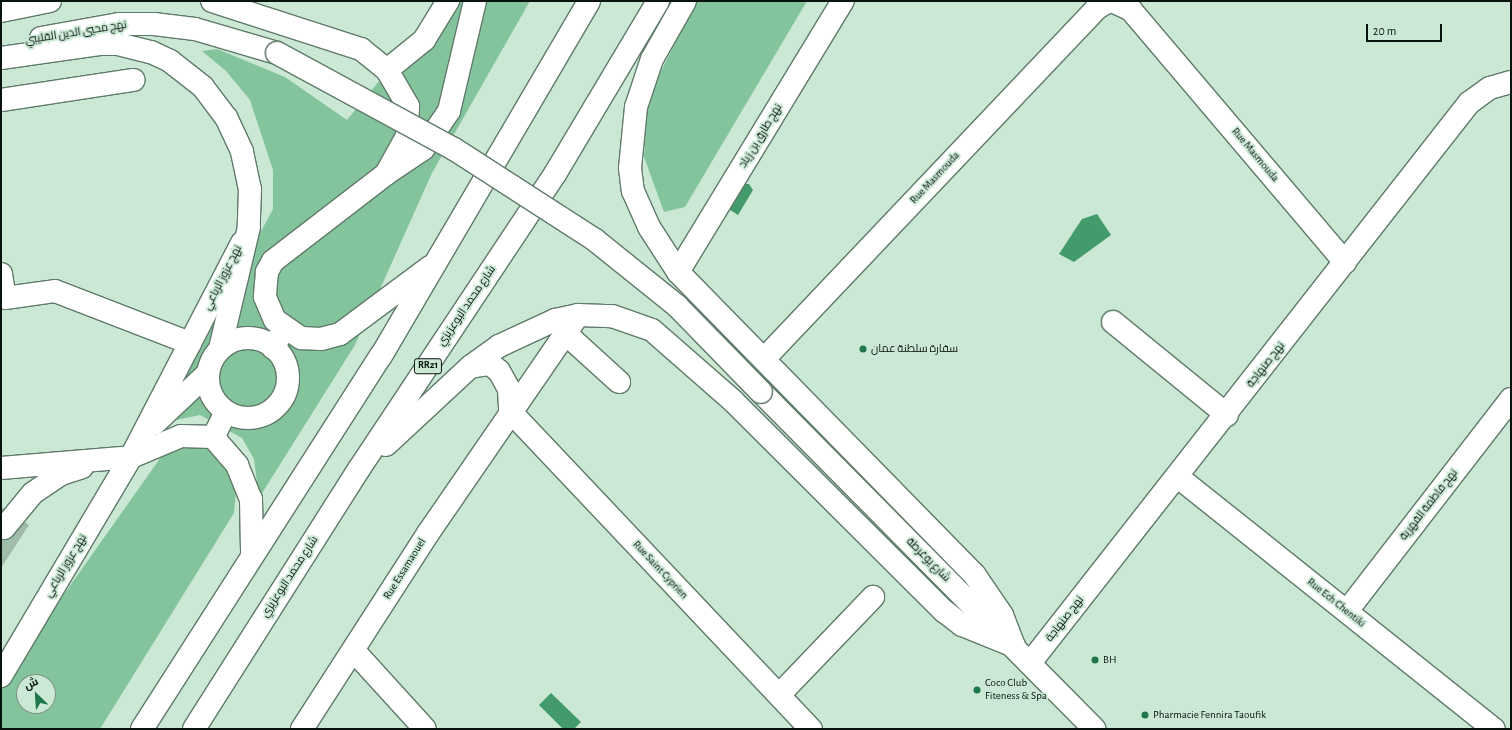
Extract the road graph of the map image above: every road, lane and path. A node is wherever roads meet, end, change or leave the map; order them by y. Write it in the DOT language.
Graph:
graph roads {
  1 [pos="50,1"];
  2 [pos="212,1"];
  3 [pos="448,1"];
  4 [pos="475,1"];
  5 [pos="589,1"];
  6 [pos="658,1"];
  7 [pos="685,1"];
  8 [pos="843,1"];
  9 [pos="1109,1"];
  10 [pos="1112,1"];
  11 [pos="1,11"];
  12 [pos="6,44"];
  13 [pos="1,58"];
  14 [pos="387,70"];
  15 [pos="133,80"];
  16 [pos="1511,82"];
  17 [pos="1,100"];
  18 [pos="386,174"];
  19 [pos="249,227"];
  20 [pos="439,261"];
  21 [pos="1345,262"];
  22 [pos="678,272"];
  23 [pos="1,274"];
  24 [pos="578,315"];
  25 [pos="1113,322"];
  26 [pos="284,329"];
  27 [pos="565,333"];
  28 [pos="190,343"];
  29 [pos="273,348"];
  30 [pos="220,349"];
  31 [pos="764,359"];
  32 [pos="470,367"];
  33 [pos="208,373"];
  34 [pos="619,382"];
  35 [pos="761,392"];
  36 [pos="1511,399"];
  37 [pos="510,411"];
  38 [pos="226,412"];
  39 [pos="1226,415"];
  40 [pos="142,435"];
  41 [pos="213,437"];
  42 [pos="131,457"];
  43 [pos="106,459"];
  44 [pos="1,468"];
  45 [pos="360,469"];
  46 [pos="1178,477"];
  47 [pos="4,528"];
  48 [pos="252,554"];
  49 [pos="873,597"];
  50 [pos="1347,611"];
  51 [pos="1014,646"];
  52 [pos="354,652"];
  53 [pos="1030,663"];
  54 [pos="1,675"];
  55 [pos="778,695"];
  56 [pos="142,729"];
  57 [pos="194,729"];
  58 [pos="302,729"];
  59 [pos="425,729"];
  60 [pos="811,729"];
  61 [pos="1094,729"];
  62 [pos="1494,729"];
  1 -- 11 [label="main road"];
  2 -- 14 [label="main road"];
  3 -- 14 [label="main road"];
  4 -- 18 [label="main road"];
  5 -- 20 [label="main road"];
  6 -- 45 [label="main road, شارع محمد البوعزيزي / RR21"];
  7 -- 22 [label="main road"];
  8 -- 22 [label="main road, نهج طارق بن زياد"];
  9 -- 31 [label="main road, Rue Masmouda"];
  10 -- 21 [label="main road, Rue Masmouda"];
  12 -- 35 [label="main road, نهج محيي الدين القليبي, bridge"];
  13 -- 19 [label="main road"];
  14 -- 18 [label="main road"];
  15 -- 17 [label="main road"];
  16 -- 21 [label="main road, نهج صنهاجة"];
  18 -- 26 [label="main road"];
  19 -- 28 [label="main road, نهج عزوز الرباعي"];
  19 -- 30 [label="main road"];
  20 -- 26 [label="main road"];
  20 -- 48 [label="main road"];
  21 -- 39 [label="main road, نهج صنهاجة"];
  22 -- 31 [label="main road"];
  23 -- 28 [label="main road"];
  24 -- 27 [label="main road, Rue Essamaouel"];
  24 -- 32 [label="main road"];
  24 -- 51 [label="main road"];
  25 -- 39 [label="main road"];
  26 -- 29 [label="main road"];
  27 -- 34 [label="main road"];
  27 -- 37 [label="main road, Rue Essamaouel"];
  28 -- 40 [label="main road, نهج عزوز الرباعي"];
  29 -- 30 [label="main road"];
  29 -- 38 [label="main road"];
  30 -- 33 [label="main road"];
  31 -- 51 [label="main road"];
  32 -- 37 [label="main road"];
  32 -- 45 [label="main road"];
  33 -- 38 [label="main road"];
  33 -- 40 [label="main road, نهج عزوز الرباعي"];
  35 -- 51 [label="main road, شارع يوغرطة"];
  36 -- 50 [label="main road, نهج فاطمة الفهرية"];
  37 -- 52 [label="main road, Rue Essamaouel"];
  37 -- 55 [label="main road, Rue Saint Cyprien"];
  38 -- 41 [label="main road"];
  39 -- 46 [label="main road, نهج صنهاجة"];
  40 -- 42 [label="main road, نهج عزوز الرباعي"];
  41 -- 42 [label="main road"];
  41 -- 48 [label="main road"];
  42 -- 43 [label="main road"];
  42 -- 54 [label="main road, نهج عزوز الرباعي"];
  43 -- 44 [label="main road"];
  43 -- 47 [label="main road"];
  45 -- 57 [label="main road, شارع محمد البوعزيزي / RR21"];
  46 -- 50 [label="main road, Rue Ech Chentiki"];
  46 -- 53 [label="main road, نهج صنهاجة"];
  48 -- 56 [label="main road"];
  49 -- 55 [label="main road"];
  50 -- 62 [label="main road, Rue Ech Chentiki"];
  51 -- 53 [label="main road, شارع يوغرطة"];
  52 -- 58 [label="main road, Rue Essamaouel"];
  52 -- 59 [label="main road"];
  53 -- 61 [label="main road, شارع يوغرطة"];
  55 -- 60 [label="main road, Rue Saint Cyprien"];
}
